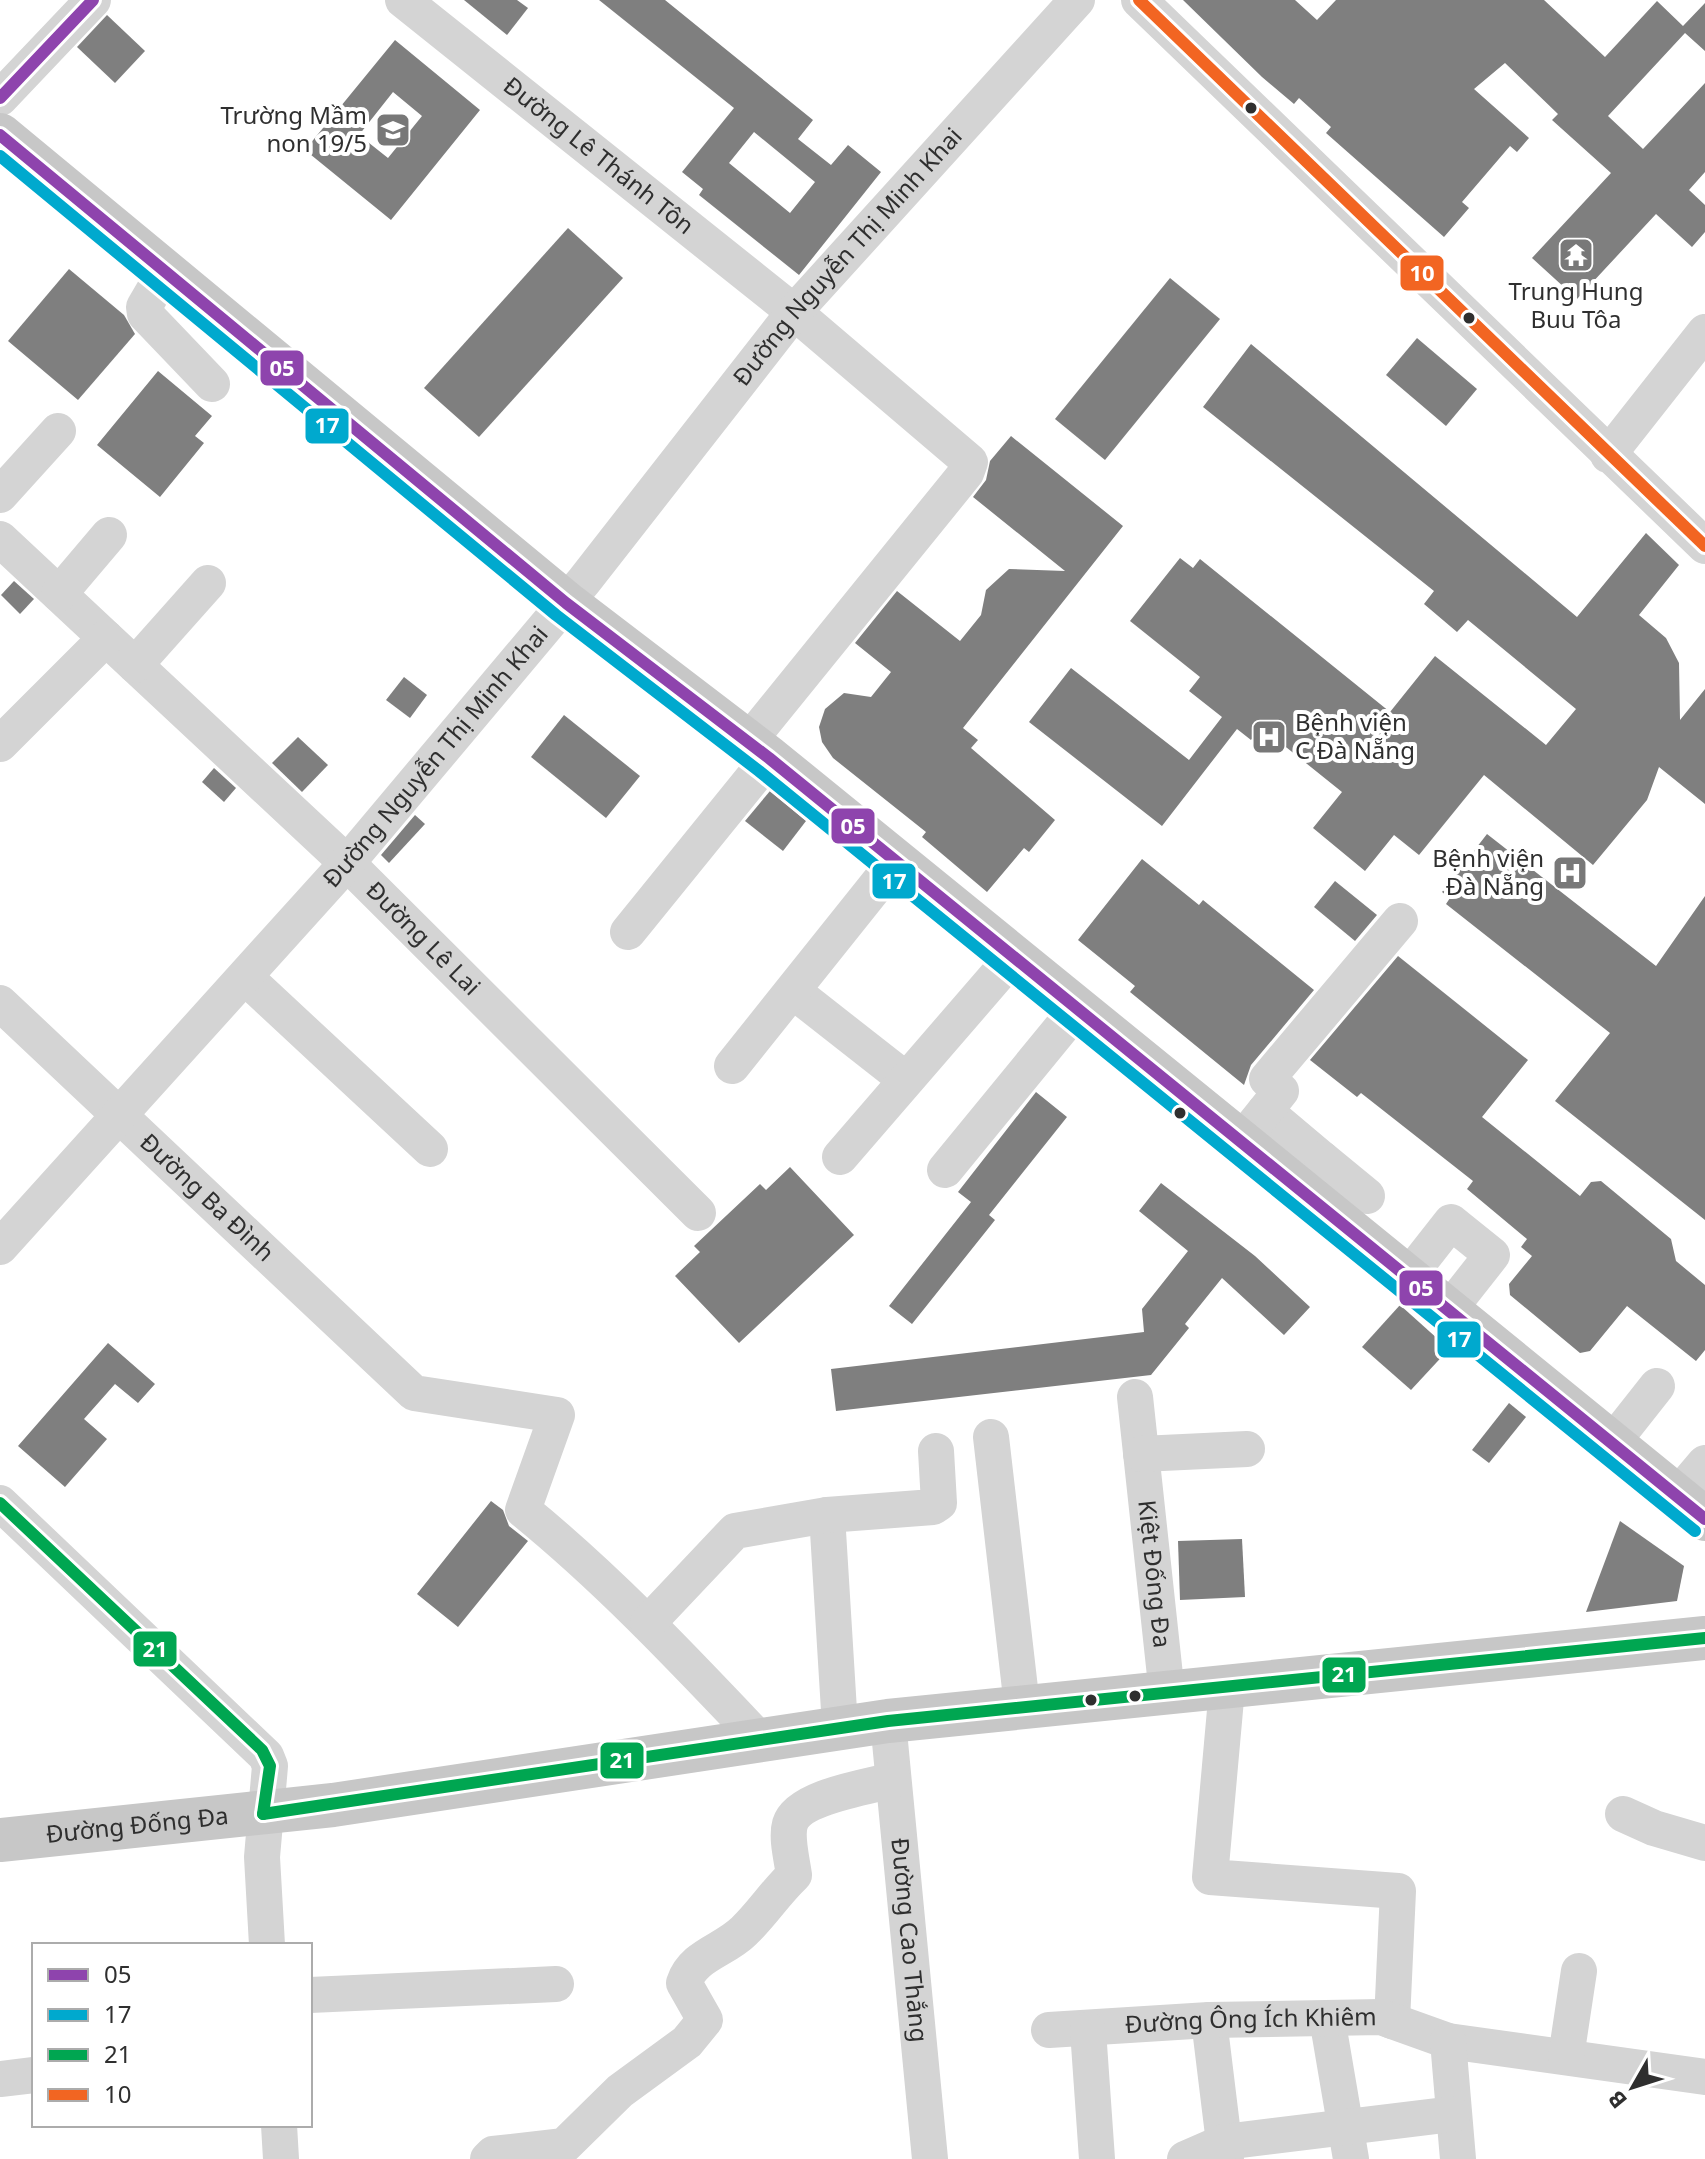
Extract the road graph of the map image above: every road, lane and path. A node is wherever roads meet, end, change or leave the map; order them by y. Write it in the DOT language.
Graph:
graph roads {
  1 [pos="93,0"];
  2 [pos="403,0"];
  3 [pos="1077,0"];
  4 [pos="1139,0"];
  5 [pos="0,98"];
  6 [pos="0,135"];
  7 [pos="165,271"];
  8 [pos="794,312"];
  9 [pos="1705,332"];
  10 [pos="212,384"];
  11 [pos="58,431"];
  12 [pos="1608,455"];
  13 [pos="0,495"];
  14 [pos="109,535"];
  15 [pos="0,539"];
  16 [pos="1705,546"];
  17 [pos="208,583"];
  18 [pos="59,594"];
  19 [pos="566,603"];
  20 [pos="106,638"];
  21 [pos="135,665"];
  22 [pos="0,744"];
  23 [pos="758,750"];
  24 [pos="895,862"];
  25 [pos="347,863"];
  26 [pos="1400,921"];
  27 [pos="628,932"];
  28 [pos="1012,958"];
  29 [pos="245,977"];
  30 [pos="794,992"];
  31 [pos="0,1003"];
  32 [pos="1076,1010"];
  33 [pos="732,1066"];
  34 [pos="905,1079"];
  35 [pos="119,1117"];
  36 [pos="1252,1127"];
  37 [pos="430,1149"];
  38 [pos="840,1157"];
  39 [pos="945,1170"];
  40 [pos="1310,1174"];
  41 [pos="1367,1196"];
  42 [pos="698,1213"];
  43 [pos="0,1247"];
  44 [pos="1407,1278"];
  45 [pos="1448,1311"];
  46 [pos="1657,1386"];
  47 [pos="1135,1397"];
  48 [pos="991,1437"];
  49 [pos="1612,1443"];
  50 [pos="1247,1449"];
  51 [pos="936,1451"];
  52 [pos="1141,1454"];
  53 [pos="1705,1463"];
  54 [pos="0,1503"];
  55 [pos="1691,1508"];
  56 [pos="827,1515"];
  57 [pos="648,1623"];
  58 [pos="1705,1638"];
  59 [pos="1227,1688"];
  60 [pos="1167,1694"];
  61 [pos="1022,1706"];
  62 [pos="888,1721"];
  63 [pos="840,1727"];
  64 [pos="760,1740"];
  65 [pos="893,1780"];
  66 [pos="263,1814"];
  67 [pos="1623,1814"];
  68 [pos="0,1840"];
  69 [pos="1705,1843"];
  70 [pos="267,1943"];
  71 [pos="1579,1971"];
  72 [pos="556,1984"];
  73 [pos="312,1995"];
  74 [pos="1327,2018"];
  75 [pos="1209,2020"];
  76 [pos="1392,2021"];
  77 [pos="1049,2030"];
  78 [pos="1088,2030"];
  79 [pos="1448,2041"];
  80 [pos="1566,2057"];
  81 [pos="32,2075"];
  82 [pos="1705,2077"];
  83 [pos="0,2079"];
  84 [pos="1453,2114"];
  85 [pos="279,2127"];
  86 [pos="1349,2143"];
  87 [pos="1225,2150"];
  88 [pos="281,2159"];
  89 [pos="488,2159"];
  90 [pos="930,2159"];
  91 [pos="1097,2159"];
  92 [pos="1185,2159"];
  93 [pos="1458,2159"];
  1 -- 5 [label="street"];
  2 -- 8 [label="street, Đường Lê Thánh Tôn"];
  3 -- 8 [label="street, Đường Nguyễn Thị Minh Khai"];
  4 -- 12 [label="street"];
  6 -- 7 [label="main road"];
  7 -- 10 [label="street"];
  7 -- 19 [label="main road"];
  8 -- 19 [label="street, Đường Nguyễn Thị Minh Khai"];
  8 -- 23 [label="street, Đường Lê Thánh Tôn"];
  9 -- 12 [label="street"];
  11 -- 13 [label="street"];
  12 -- 16 [label="street"];
  14 -- 18 [label="street"];
  15 -- 18 [label="street, Đường Lê Lai"];
  17 -- 21 [label="street"];
  18 -- 20 [label="street, Đường Lê Lai"];
  19 -- 23 [label="main road"];
  19 -- 25 [label="street, Đường Nguyễn Thị Minh Khai"];
  20 -- 21 [label="street, Đường Lê Lai"];
  20 -- 22 [label="street"];
  21 -- 25 [label="street, Đường Lê Lai"];
  23 -- 24 [label="main road"];
  23 -- 27 [label="street"];
  24 -- 28 [label="main road"];
  24 -- 30 [label="street"];
  25 -- 29 [label="street, Đường Nguyễn Thị Minh Khai"];
  25 -- 42 [label="street, Đường Lê Lai"];
  26 -- 36 [label="street"];
  28 -- 32 [label="main road"];
  28 -- 34 [label="street"];
  29 -- 35 [label="street, Đường Nguyễn Thị Minh Khai"];
  29 -- 37 [label="street"];
  30 -- 33 [label="street"];
  30 -- 34 [label="street"];
  31 -- 35 [label="street, Đường Ba Đình"];
  32 -- 36 [label="main road"];
  32 -- 39 [label="street"];
  34 -- 38 [label="street"];
  35 -- 43 [label="street, Đường Nguyễn Thị Minh Khai"];
  35 -- 57 [label="street, Đường Ba Đình"];
  36 -- 40 [label="main road"];
  40 -- 41 [label="street"];
  40 -- 44 [label="main road"];
  44 -- 45 [label="main road"];
  44 -- 45 [label="street"];
  45 -- 49 [label="main road"];
  46 -- 49 [label="street"];
  47 -- 52 [label="street, Kiệt Đống Đa"];
  48 -- 61 [label="street"];
  49 -- 55 [label="main road"];
  50 -- 52 [label="street"];
  51 -- 56 [label="street"];
  52 -- 60 [label="street, Kiệt Đống Đa"];
  53 -- 55 [label="street"];
  54 -- 66 [label="street"];
  56 -- 57 [label="street"];
  56 -- 63 [label="street"];
  57 -- 64 [label="street"];
  58 -- 59 [label="main road, Đường Đống Đa"];
  59 -- 60 [label="main road, Đường Đống Đa"];
  59 -- 76 [label="street"];
  60 -- 61 [label="main road, Đường Đống Đa"];
  61 -- 62 [label="main road, Đường Đống Đa"];
  62 -- 63 [label="main road, Đường Đống Đa"];
  62 -- 65 [label="street, Đường Cao Thắng"];
  63 -- 64 [label="main road, Đường Đống Đa"];
  64 -- 66 [label="main road, Đường Đống Đa"];
  65 -- 89 [label="street"];
  65 -- 90 [label="street, Đường Cao Thắng"];
  66 -- 68 [label="main road, Đường Đống Đa"];
  66 -- 70 [label="street"];
  67 -- 69 [label="street"];
  71 -- 80 [label="street"];
  72 -- 73 [label="street"];
  74 -- 75 [label="street, Đường Ông Ích Khiêm"];
  74 -- 76 [label="street, Đường Ông Ích Khiêm"];
  74 -- 86 [label="street"];
  75 -- 78 [label="street, Đường Ông Ích Khiêm"];
  75 -- 87 [label="street"];
  76 -- 79 [label="street, Đường Ông Ích Khiêm"];
  77 -- 78 [label="street, Đường Ông Ích Khiêm"];
  78 -- 91 [label="street"];
  79 -- 80 [label="street, Đường Ông Ích Khiêm"];
  79 -- 84 [label="street"];
  80 -- 82 [label="street, Đường Ông Ích Khiêm"];
  81 -- 83 [label="street"];
  84 -- 86 [label="street"];
  84 -- 93 [label="street"];
  85 -- 88 [label="street"];
  86 -- 87 [label="street"];
  87 -- 92 [label="street"];
}
